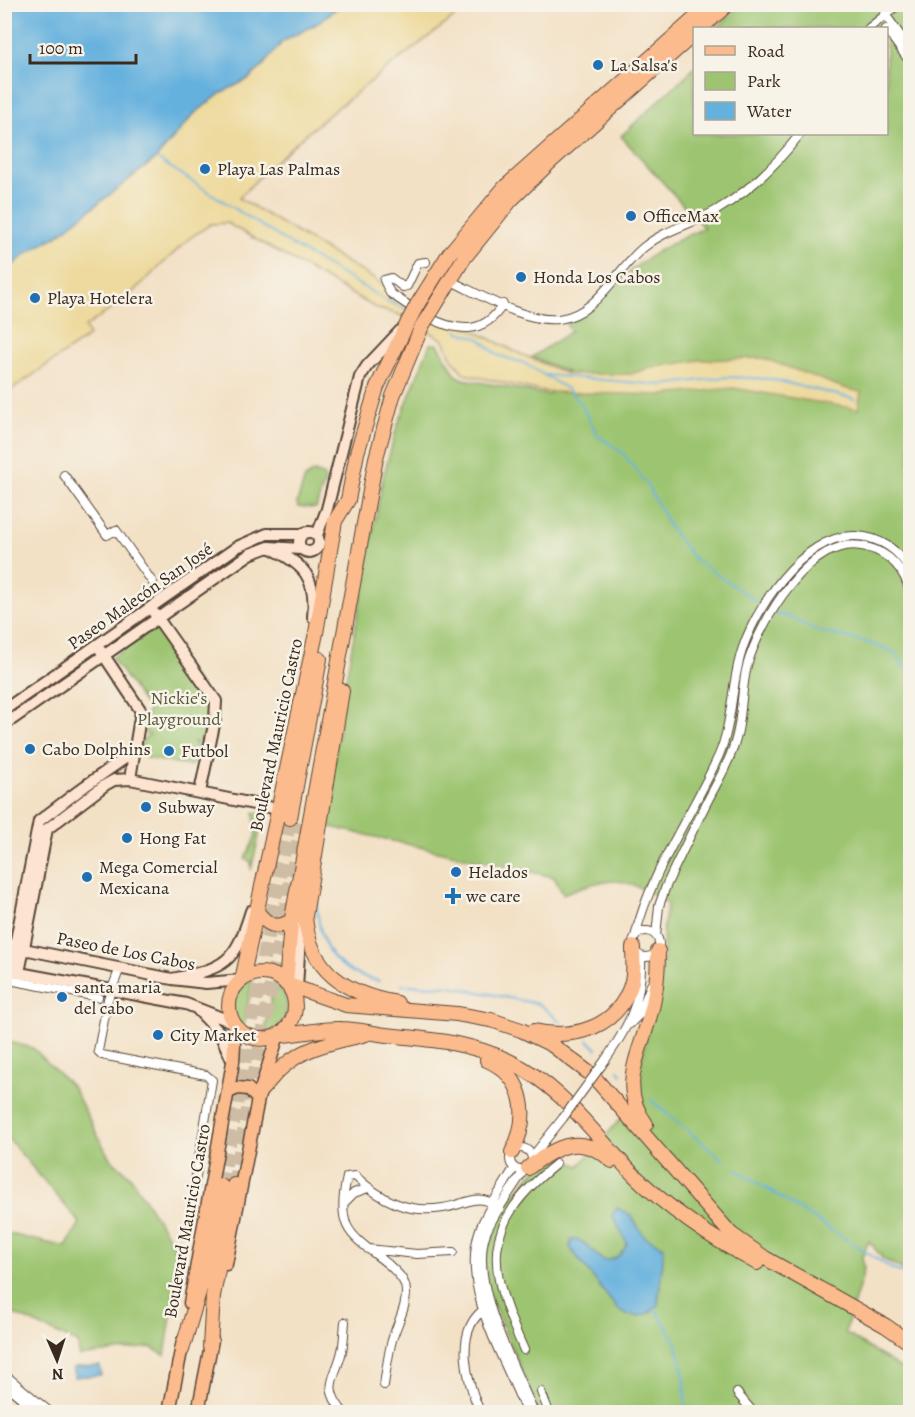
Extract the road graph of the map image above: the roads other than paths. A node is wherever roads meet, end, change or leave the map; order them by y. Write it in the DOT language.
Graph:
graph roads {
  1 [pos="711,4"];
  2 [pos="728,4"];
  3 [pos="899,4"];
  4 [pos="882,16"];
  5 [pos="702,27"];
  6 [pos="870,27"];
  7 [pos="885,27"];
  8 [pos="888,32"];
  9 [pos="693,35"];
  10 [pos="910,50"];
  11 [pos="910,62"];
  12 [pos="799,135"];
  13 [pos="426,262"];
  14 [pos="448,280"];
  15 [pos="503,304"];
  16 [pos="406,324"];
  17 [pos="64,475"];
  18 [pos="348,500"];
  19 [pos="366,510"];
  20 [pos="303,534"];
  21 [pos="317,535"];
  22 [pos="849,540"];
  23 [pos="268,547"];
  24 [pos="301,549"];
  25 [pos="908,571"];
  26 [pos="153,583"];
  27 [pos="910,594"];
  28 [pos="154,613"];
  29 [pos="316,633"];
  30 [pos="343,639"];
  31 [pos="101,651"];
  32 [pos="300,681"];
  33 [pos="4,710"];
  34 [pos="4,725"];
  35 [pos="135,752"];
  36 [pos="130,778"];
  37 [pos="91,788"];
  38 [pos="200,792"];
  39 [pos="273,808"];
  40 [pos="669,854"];
  41 [pos="679,859"];
  42 [pos="257,912"];
  43 [pos="305,916"];
  44 [pos="291,921"];
  45 [pos="656,936"];
  46 [pos="14,947"];
  47 [pos="636,947"];
  48 [pos="655,953"];
  49 [pos="120,968"];
  50 [pos="10,973"];
  51 [pos="172,979"];
  52 [pos="242,980"];
  53 [pos="291,986"];
  54 [pos="113,989"];
  55 [pos="98,997"];
  56 [pos="194,1005"];
  57 [pos="437,1013"];
  58 [pos="233,1024"];
  59 [pos="507,1025"];
  60 [pos="625,1030"];
  61 [pos="371,1032"];
  62 [pos="278,1035"];
  63 [pos="432,1040"];
  64 [pos="233,1062"];
  65 [pos="228,1092"];
  66 [pos="260,1095"];
  67 [pos="544,1139"];
  68 [pos="516,1150"];
  69 [pos="556,1164"];
  70 [pos="524,1166"];
  71 [pos="194,1188"];
  72 [pos="368,1188"];
  73 [pos="343,1204"];
  74 [pos="497,1205"];
  75 [pos="483,1231"];
  76 [pos="498,1239"];
  77 [pos="366,1249"];
  78 [pos="453,1252"];
  79 [pos="786,1274"];
  80 [pos="486,1308"];
  81 [pos="345,1322"];
  82 [pos="910,1343"];
  83 [pos="210,1347"];
  84 [pos="182,1350"];
  85 [pos="524,1350"];
  86 [pos="910,1351"];
  87 [pos="4,1374"];
  88 [pos="4,1384"];
  89 [pos="384,1385"];
  90 [pos="541,1392"];
  91 [pos="737,1393"];
  92 [pos="27,1396"];
  93 [pos="526,1402"];
  94 [pos="13,1413"];
  95 [pos="39,1413"];
  96 [pos="51,1413"];
  97 [pos="169,1413"];
  98 [pos="198,1413"];
  99 [pos="343,1413"];
  100 [pos="480,1413"];
  101 [pos="526,1413"];
  102 [pos="534,1413"];
  103 [pos="549,1413"];
  104 [pos="753,1413"];
  1 -- 16 [label="highway, Boulevard Mauricio Castro, bridge"];
  2 -- 5 [label="highway"];
  3 -- 4 [label="street"];
  4 -- 6 [label="street"];
  4 -- 7 [label="street"];
  4 -- 10 [label="street"];
  8 -- 11 [label="street"];
  9 -- 14 [label="highway, Boulevard Mauricio Castro"];
  12 -- 15 [label="street"];
  13 -- 15 [label="street"];
  14 -- 15 [label="street"];
  14 -- 19 [label="highway, Boulevard Mauricio Castro, bridge"];
  16 -- 18 [label="highway, Boulevard Mauricio Castro"];
  16 -- 21 [label="street"];
  17 -- 26 [label="street"];
  18 -- 19 [label="highway, Boulevard Mauricio Castro"];
  18 -- 29 [label="highway, Boulevard Mauricio Castro"];
  19 -- 30 [label="highway, Boulevard Mauricio Castro"];
  20 -- 21 [label="street"];
  20 -- 24 [label="street"];
  20 -- 28 [label="street, Paseo Malecón San José"];
  21 -- 24 [label="street"];
  22 -- 25 [label="street"];
  22 -- 40 [label="street"];
  22 -- 41 [label="street"];
  23 -- 24 [label="street, Paseo Malecón San José"];
  23 -- 28 [label="street, Paseo Malecón San José"];
  23 -- 32 [label="street"];
  25 -- 27 [label="street"];
  28 -- 31 [label="street, Paseo Malecón San José"];
  28 -- 38 [label="street"];
  29 -- 32 [label="highway"];
  29 -- 42 [label="highway, Boulevard Mauricio Castro"];
  30 -- 43 [label="highway"];
  30 -- 44 [label="highway, Boulevard Mauricio Castro"];
  31 -- 33 [label="street, Paseo Malecón San José"];
  31 -- 34 [label="street, Paseo Malecón San José"];
  31 -- 35 [label="street"];
  32 -- 39 [label="street"];
  35 -- 36 [label="street"];
  35 -- 37 [label="street"];
  36 -- 37 [label="street"];
  36 -- 38 [label="street"];
  37 -- 46 [label="street"];
  38 -- 39 [label="street"];
  39 -- 51 [label="street"];
  40 -- 41 [label="street"];
  40 -- 47 [label="street"];
  41 -- 45 [label="street"];
  42 -- 44 [label="highway"];
  42 -- 52 [label="highway, Boulevard Mauricio Castro"];
  43 -- 53 [label="street"];
  43 -- 57 [label="highway"];
  44 -- 53 [label="highway, Boulevard Mauricio Castro"];
  45 -- 47 [label="street"];
  45 -- 48 [label="street"];
  46 -- 49 [label="street, Paseo de Los Cabos"];
  46 -- 50 [label="street"];
  47 -- 48 [label="street"];
  47 -- 59 [label="highway"];
  47 -- 60 [label="street"];
  48 -- 60 [label="street"];
  48 -- 79 [label="highway"];
  49 -- 51 [label="street, Paseo de Los Cabos"];
  49 -- 54 [label="street"];
  50 -- 54 [label="street"];
  50 -- 55 [label="street"];
  51 -- 52 [label="street, Paseo de Los Cabos"];
  52 -- 53 [label="highway"];
  52 -- 58 [label="highway"];
  53 -- 57 [label="highway"];
  53 -- 62 [label="highway"];
  54 -- 56 [label="street"];
  54 -- 71 [label="street"];
  56 -- 58 [label="street"];
  56 -- 64 [label="street"];
  57 -- 59 [label="highway"];
  58 -- 62 [label="highway"];
  58 -- 64 [label="main road, Boulevard Mauricio Castro"];
  59 -- 79 [label="highway"];
  60 -- 67 [label="street, bridge"];
  61 -- 62 [label="highway"];
  61 -- 63 [label="highway"];
  61 -- 66 [label="highway"];
  62 -- 66 [label="main road, Boulevard Mauricio Castro"];
  63 -- 68 [label="highway"];
  63 -- 79 [label="highway"];
  64 -- 65 [label="main road, Boulevard Mauricio Castro"];
  65 -- 66 [label="main road"];
  65 -- 84 [label="main road, Boulevard Mauricio Castro"];
  66 -- 83 [label="main road, Boulevard Mauricio Castro"];
  67 -- 68 [label="street"];
  67 -- 70 [label="street"];
  68 -- 70 [label="street"];
  68 -- 70 [label="street"];
  69 -- 76 [label="street"];
  70 -- 74 [label="street"];
  70 -- 79 [label="highway"];
  72 -- 73 [label="street"];
  72 -- 73 [label="street"];
  72 -- 74 [label="street"];
  73 -- 77 [label="street"];
  74 -- 75 [label="street"];
  75 -- 76 [label="street"];
  75 -- 80 [label="street"];
  76 -- 85 [label="street"];
  77 -- 78 [label="street"];
  77 -- 89 [label="street"];
  79 -- 82 [label="highway"];
  79 -- 86 [label="highway"];
  80 -- 93 [label="street"];
  80 -- 100 [label="street"];
  81 -- 99 [label="street"];
  83 -- 84 [label="highway, Boulevard Mauricio Castro"];
  83 -- 98 [label="main road, Boulevard Mauricio Castro"];
  84 -- 97 [label="main road, Boulevard Mauricio Castro"];
  87 -- 92 [label="street"];
  88 -- 92 [label="street"];
  90 -- 103 [label="street"];
  91 -- 104 [label="street"];
  92 -- 94 [label="street"];
  92 -- 95 [label="street"];
  92 -- 96 [label="street"];
  93 -- 101 [label="street"];
  93 -- 102 [label="street"];
}
